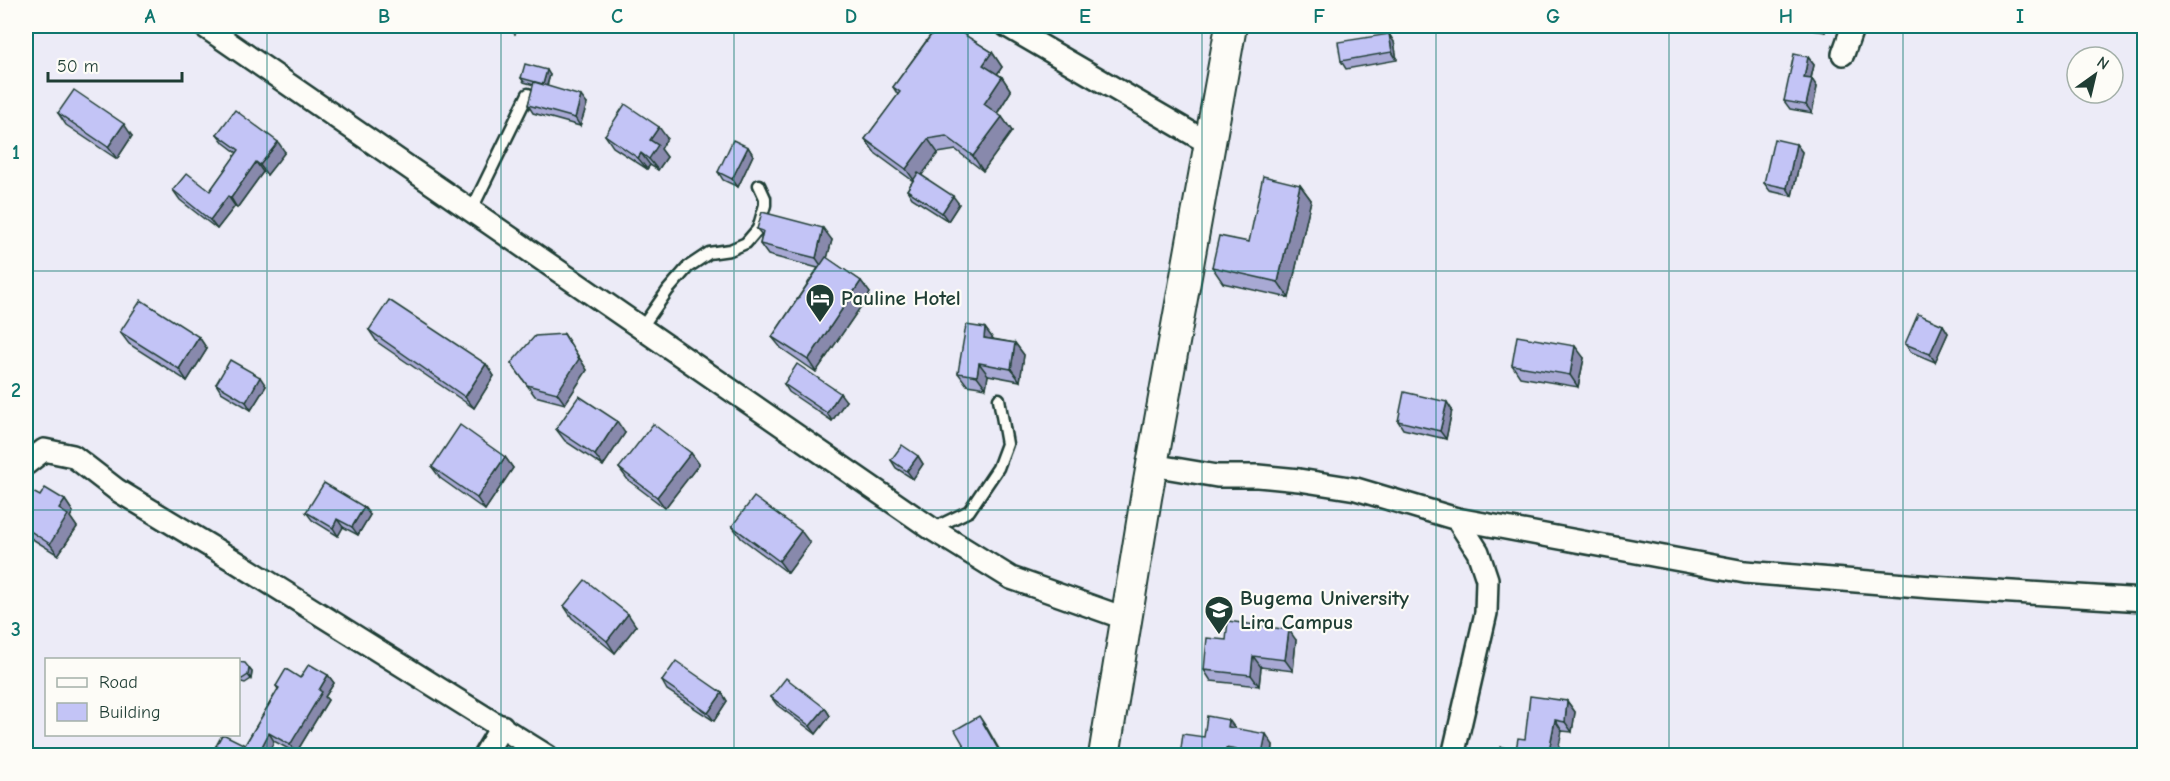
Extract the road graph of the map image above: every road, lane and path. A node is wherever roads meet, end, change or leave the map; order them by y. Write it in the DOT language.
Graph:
graph roads {
  1 [pos="204,26"];
  2 [pos="1007,26"];
  3 [pos="1231,26"];
  4 [pos="1853,26"];
  5 [pos="1843,54"];
  6 [pos="528,94"];
  7 [pos="1210,144"];
  8 [pos="759,184"];
  9 [pos="471,211"];
  10 [pos="642,327"];
  11 [pos="999,399"];
  12 [pos="26,464"];
  13 [pos="1152,465"];
  14 [pos="1457,519"];
  15 [pos="932,529"];
  16 [pos="2145,600"];
  17 [pos="1127,619"];
  18 [pos="502,726"];
  19 [pos="484,756"];
  20 [pos="547,756"];
  21 [pos="1104,756"];
  22 [pos="1453,756"];
  1 -- 9 [label="street"];
  2 -- 7 [label="street"];
  3 -- 7 [label="street"];
  4 -- 5 [label="street"];
  6 -- 9 [label="lane"];
  7 -- 13 [label="street"];
  8 -- 10 [label="lane"];
  9 -- 10 [label="street"];
  10 -- 15 [label="street"];
  11 -- 15 [label="lane"];
  12 -- 18 [label="street"];
  13 -- 14 [label="street"];
  13 -- 17 [label="street"];
  14 -- 16 [label="street"];
  14 -- 22 [label="street"];
  15 -- 17 [label="street"];
  17 -- 21 [label="street"];
  18 -- 19 [label="street"];
  18 -- 20 [label="street"];
}
